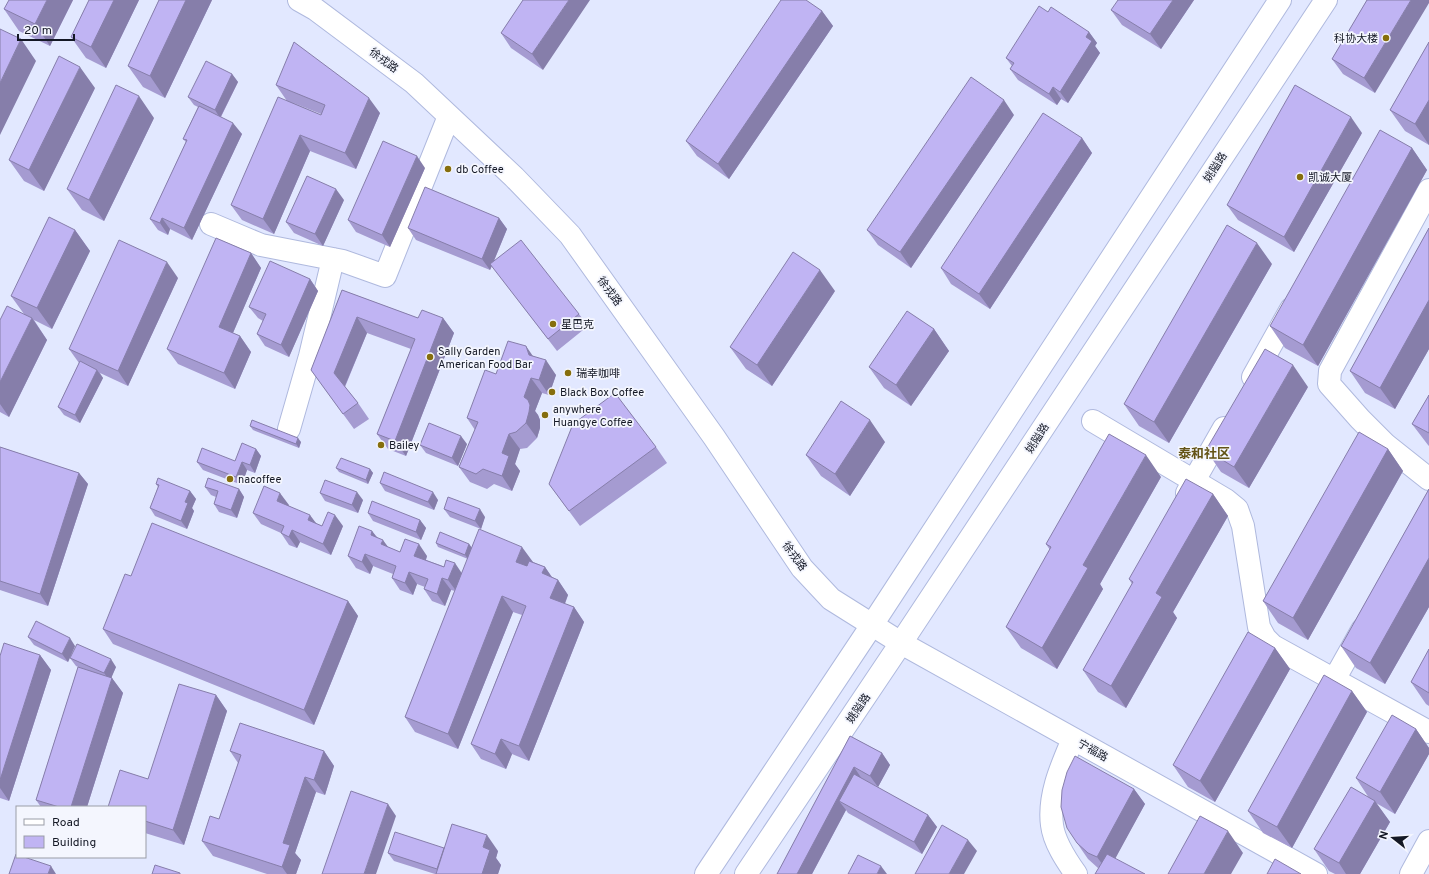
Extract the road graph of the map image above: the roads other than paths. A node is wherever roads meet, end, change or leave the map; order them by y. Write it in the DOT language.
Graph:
graph roads {
  1 [pos="299,0"];
  2 [pos="1280,0"];
  3 [pos="1326,0"];
  4 [pos="450,116"];
  5 [pos="1429,190"];
  6 [pos="211,224"];
  7 [pos="333,259"];
  8 [pos="1300,293"];
  9 [pos="1245,391"];
  10 [pos="1233,411"];
  11 [pos="1093,421"];
  12 [pos="290,429"];
  13 [pos="1429,479"];
  14 [pos="1194,481"];
  15 [pos="1179,508"];
  16 [pos="1372,612"];
  17 [pos="872,626"];
  18 [pos="901,643"];
  19 [pos="1334,680"];
  20 [pos="1429,732"];
  21 [pos="1073,739"];
  22 [pos="1429,842"];
  23 [pos="706,874"];
  24 [pos="746,874"];
  25 [pos="1076,874"];
  26 [pos="1316,874"];
  27 [pos="1411,874"];
  1 -- 4 [label="main road, 徐戎路"];
  2 -- 17 [label="main road"];
  3 -- 18 [label="main road, 姚隘路"];
  4 -- 7 [label="main road"];
  4 -- 17 [label="main road, 徐戎路"];
  5 -- 13 [label="main road"];
  6 -- 7 [label="main road"];
  7 -- 12 [label="main road"];
  8 -- 9 [label="main road"];
  10 -- 14 [label="main road"];
  11 -- 14 [label="main road"];
  14 -- 15 [label="main road"];
  14 -- 19 [label="main road"];
  16 -- 19 [label="main road"];
  17 -- 18 [label="main road, 宁福路"];
  17 -- 23 [label="main road"];
  18 -- 21 [label="main road, 宁福路"];
  18 -- 24 [label="main road, 姚隘路"];
  19 -- 20 [label="main road"];
  21 -- 25 [label="main road"];
  21 -- 26 [label="main road, 宁福路"];
  22 -- 27 [label="main road"];
}
